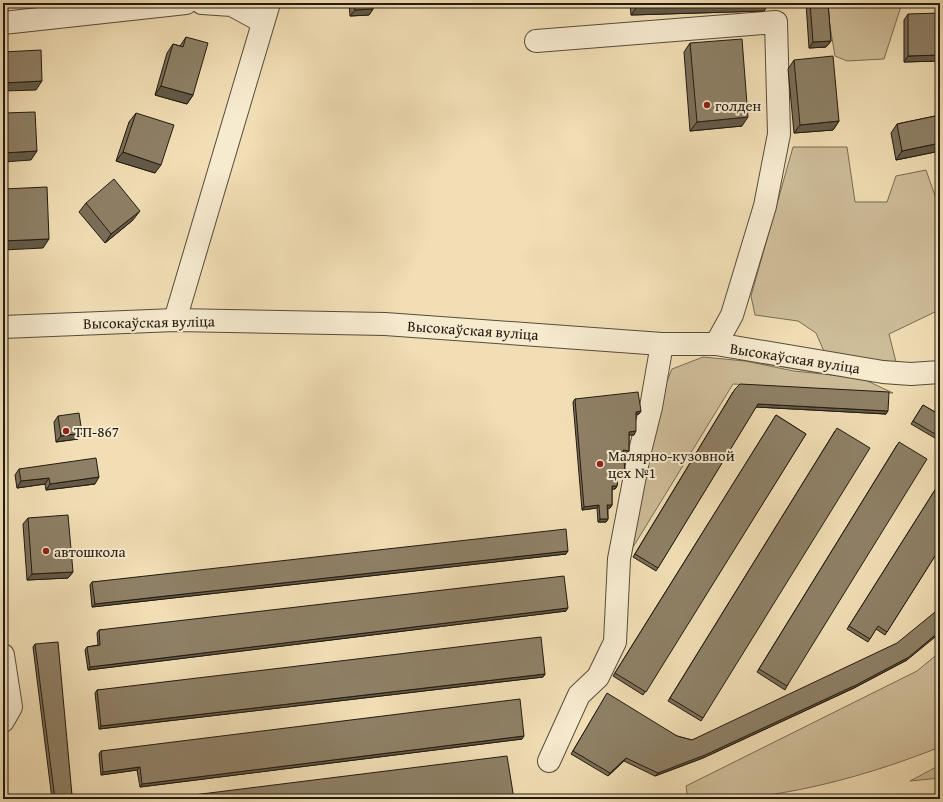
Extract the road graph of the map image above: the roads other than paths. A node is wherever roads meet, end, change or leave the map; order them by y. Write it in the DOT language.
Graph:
graph roads {
  1 [pos="186,3"];
  2 [pos="202,3"];
  3 [pos="266,12"];
  4 [pos="3,23"];
  5 [pos="536,41"];
  6 [pos="175,320"];
  7 [pos="3,328"];
  8 [pos="662,344"];
  9 [pos="716,344"];
  10 [pos="940,372"];
  11 [pos="3,655"];
  12 [pos="3,721"];
  13 [pos="549,761"];
  1 -- 4 [label="street"];
  2 -- 3 [label="street"];
  3 -- 6 [label="street"];
  5 -- 9 [label="street"];
  6 -- 7 [label="street, Высокаўская вуліца"];
  6 -- 8 [label="street, Высокаўская вуліца"];
  8 -- 9 [label="street, Высокаўская вуліца"];
  8 -- 13 [label="street"];
  9 -- 10 [label="street, Высокаўская вуліца"];
  11 -- 12 [label="street"];
}
